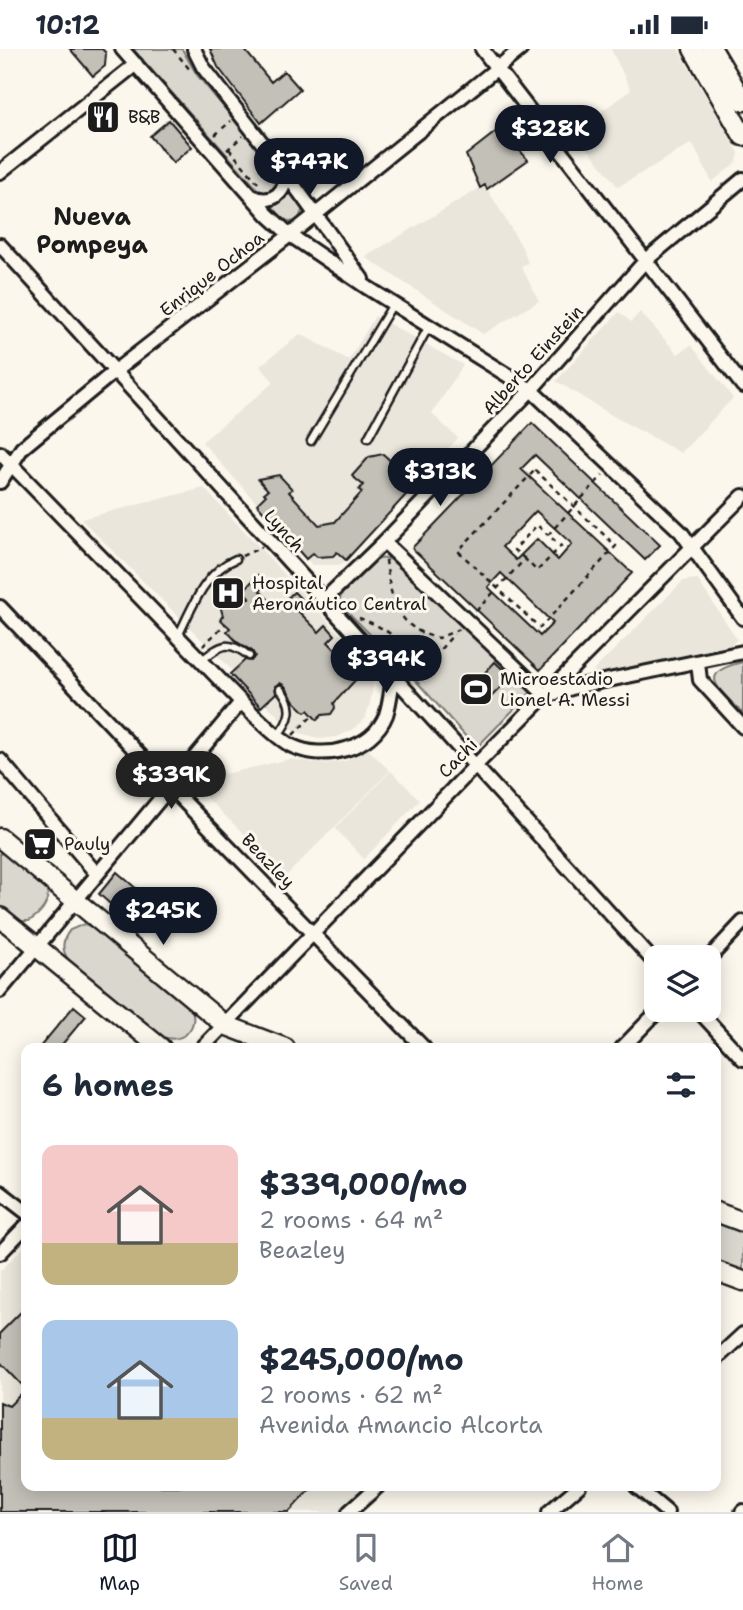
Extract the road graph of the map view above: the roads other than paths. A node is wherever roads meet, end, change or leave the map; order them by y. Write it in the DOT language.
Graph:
graph roads {
  1 [pos="122,49"];
  2 [pos="194,49"];
  3 [pos="482,49"];
  4 [pos="521,49"];
  5 [pos="693,49"];
  6 [pos="712,49"];
  7 [pos="136,64"];
  8 [pos="496,68"];
  9 [pos="743,101"];
  10 [pos="743,136"];
  11 [pos="284,171"];
  12 [pos="0,172"];
  13 [pos="743,180"];
  14 [pos="256,189"];
  15 [pos="316,215"];
  16 [pos="290,235"];
  17 [pos="0,246"];
  18 [pos="645,261"];
  19 [pos="368,288"];
  20 [pos="393,304"];
  21 [pos="429,326"];
  22 [pos="116,371"];
  23 [pos="743,386"];
  24 [pos="531,390"];
  25 [pos="368,438"];
  26 [pos="311,441"];
  27 [pos="0,453"];
  28 [pos="10,464"];
  29 [pos="0,482"];
  30 [pos="743,496"];
  31 [pos="384,542"];
  32 [pos="693,547"];
  33 [pos="236,559"];
  34 [pos="328,605"];
  35 [pos="0,607"];
  36 [pos="743,618"];
  37 [pos="178,636"];
  38 [pos="743,652"];
  39 [pos="249,656"];
  40 [pos="199,657"];
  41 [pos="698,663"];
  42 [pos="399,684"];
  43 [pos="280,689"];
  44 [pos="546,696"];
  45 [pos="241,702"];
  46 [pos="743,727"];
  47 [pos="286,742"];
  48 [pos="0,760"];
  49 [pos="475,765"];
  50 [pos="169,786"];
  51 [pos="0,838"];
  52 [pos="96,873"];
  53 [pos="76,899"];
  54 [pos="0,916"];
  55 [pos="743,922"];
  56 [pos="314,934"];
  57 [pos="721,945"];
  58 [pos="37,946"];
  59 [pos="644,951"];
  60 [pos="0,991"];
  61 [pos="647,1022"];
  62 [pos="709,1022"];
  63 [pos="225,1025"];
  64 [pos="155,1043"];
  65 [pos="207,1043"];
  66 [pos="272,1043"];
  67 [pos="419,1043"];
  68 [pos="627,1043"];
  69 [pos="743,1059"];
  70 [pos="0,1192"];
  71 [pos="21,1208"];
  72 [pos="721,1214"];
  73 [pos="743,1222"];
  74 [pos="21,1231"];
  75 [pos="0,1253"];
  76 [pos="721,1273"];
  77 [pos="743,1281"];
  78 [pos="743,1334"];
  79 [pos="721,1354"];
  80 [pos="372,1491"];
  81 [pos="573,1491"];
  82 [pos="642,1491"];
  83 [pos="349,1512"];
  84 [pos="549,1512"];
  85 [pos="667,1512"];
  1 -- 7 [label="street"];
  2 -- 11 [label="street"];
  3 -- 8 [label="street"];
  4 -- 8 [label="street, Enrique Ochoa"];
  5 -- 10 [label="main road"];
  6 -- 9 [label="main road"];
  7 -- 12 [label="street"];
  7 -- 14 [label="street"];
  8 -- 15 [label="street, Enrique Ochoa"];
  8 -- 18 [label="street"];
  11 -- 14 [label="street"];
  11 -- 15 [label="street"];
  13 -- 18 [label="street, Alberto Einstein"];
  14 -- 16 [label="street"];
  15 -- 16 [label="street, Enrique Ochoa"];
  15 -- 19 [label="street"];
  16 -- 19 [label="street"];
  16 -- 22 [label="street, Enrique Ochoa"];
  17 -- 22 [label="street, Lynch"];
  18 -- 23 [label="street"];
  18 -- 24 [label="street, Alberto Einstein"];
  19 -- 20 [label="street"];
  20 -- 21 [label="street"];
  20 -- 26 [label="lane"];
  21 -- 24 [label="street"];
  21 -- 25 [label="lane"];
  22 -- 28 [label="street, Enrique Ochoa"];
  22 -- 34 [label="street, Lynch"];
  24 -- 31 [label="street, Alberto Einstein"];
  24 -- 32 [label="street"];
  27 -- 28 [label="street"];
  28 -- 29 [label="street, Enrique Ochoa"];
  28 -- 37 [label="street"];
  30 -- 32 [label="street, Cachi"];
  31 -- 34 [label="street, Alberto Einstein"];
  31 -- 44 [label="street"];
  32 -- 36 [label="street"];
  32 -- 44 [label="street, Cachi"];
  33 -- 37 [label="lane"];
  34 -- 42 [label="street, Lynch"];
  35 -- 50 [label="street, Beazley"];
  37 -- 40 [label="street"];
  38 -- 41 [label="street"];
  39 -- 40 [label="lane"];
  40 -- 45 [label="street"];
  41 -- 44 [label="street"];
  41 -- 46 [label="street"];
  42 -- 47 [label="street"];
  42 -- 49 [label="street, Lynch"];
  43 -- 47 [label="lane"];
  44 -- 49 [label="street, Cachi"];
  45 -- 47 [label="street"];
  45 -- 50 [label="street"];
  48 -- 52 [label="street"];
  49 -- 56 [label="street, Cachi"];
  49 -- 59 [label="street, Lynch"];
  50 -- 52 [label="street"];
  50 -- 56 [label="street, Beazley"];
  51 -- 53 [label="main road"];
  52 -- 53 [label="street"];
  53 -- 58 [label="street"];
  53 -- 63 [label="main road"];
  54 -- 58 [label="main road"];
  55 -- 57 [label="street"];
  56 -- 63 [label="street, Cachi"];
  56 -- 67 [label="street, Beazley"];
  58 -- 60 [label="street"];
  58 -- 64 [label="main road"];
  61 -- 68 [label="street"];
  62 -- 69 [label="street"];
  63 -- 65 [label="street, Cachi"];
  63 -- 66 [label="main road"];
  70 -- 71 [label="street"];
  72 -- 73 [label="main road"];
  74 -- 75 [label="street"];
  76 -- 77 [label="main road"];
  78 -- 79 [label="street"];
  80 -- 83 [label="street"];
  81 -- 84 [label="street"];
  82 -- 85 [label="street"];
}
